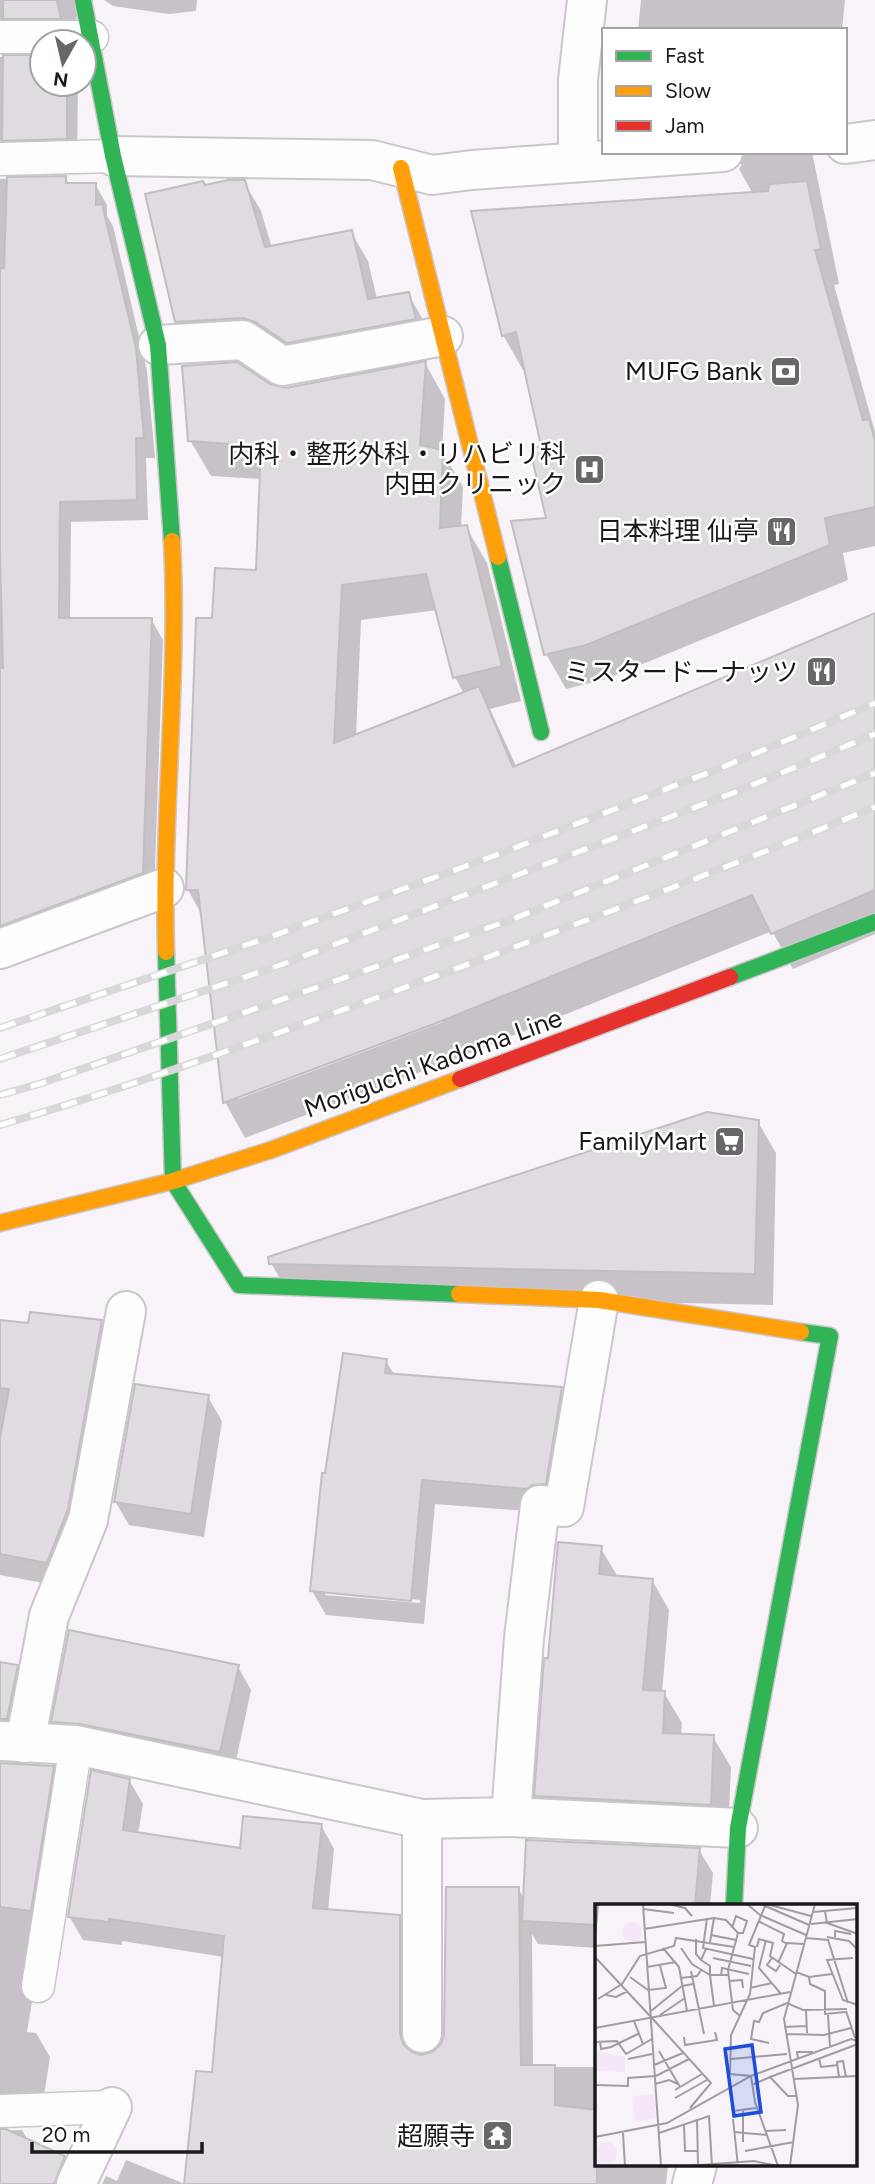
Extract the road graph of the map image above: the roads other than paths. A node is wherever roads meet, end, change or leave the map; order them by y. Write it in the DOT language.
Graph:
graph roads {
  1 [pos="83,0"];
  2 [pos="587,0"];
  3 [pos="90,28"];
  4 [pos="0,37"];
  5 [pos="28,37"];
  6 [pos="98,71"];
  7 [pos="875,140"];
  8 [pos="847,144"];
  9 [pos="694,154"];
  10 [pos="113,156"];
  11 [pos="0,159"];
  12 [pos="578,162"];
  13 [pos="401,168"];
  14 [pos="443,336"];
  15 [pos="158,345"];
  16 [pos="541,732"];
  17 [pos="164,888"];
  18 [pos="875,922"];
  19 [pos="0,949"];
  20 [pos="173,1181"];
  21 [pos="0,1223"];
  22 [pos="599,1300"];
  23 [pos="126,1311"];
  24 [pos="12,1742"];
  25 [pos="76,1745"];
  26 [pos="511,1817"];
  27 [pos="422,1819"];
  28 [pos="738,1828"];
  29 [pos="734,1904"];
  30 [pos="38,1986"];
  31 [pos="422,2033"];
  32 [pos="112,2107"];
  33 [pos="0,2110"];
  34 [pos="698,2166"];
  35 [pos="75,2184"];
  36 [pos="692,2184"];
  1 -- 3 [label="street"];
  2 -- 12 [label="street"];
  4 -- 5 [label="lane"];
  6 -- 10 [label="street"];
  7 -- 8 [label="street"];
  9 -- 12 [label="street"];
  10 -- 11 [label="lane"];
  10 -- 13 [label="street"];
  10 -- 15 [label="street"];
  12 -- 13 [label="street"];
  13 -- 14 [label="street"];
  14 -- 15 [label="street"];
  14 -- 16 [label="street"];
  15 -- 17 [label="street"];
  17 -- 19 [label="street"];
  17 -- 20 [label="street"];
  18 -- 20 [label="street, Moriguchi Kadoma Line"];
  20 -- 21 [label="street, Moriguchi Kadoma Line"];
  20 -- 22 [label="street"];
  22 -- 26 [label="street"];
  22 -- 28 [label="street"];
  23 -- 24 [label="street"];
  24 -- 25 [label="street"];
  25 -- 27 [label="street"];
  25 -- 30 [label="lane"];
  26 -- 27 [label="street"];
  26 -- 28 [label="street"];
  27 -- 31 [label="street"];
  28 -- 29 [label="street"];
  32 -- 33 [label="lane"];
  32 -- 35 [label="street"];
  34 -- 36 [label="street"];
}
